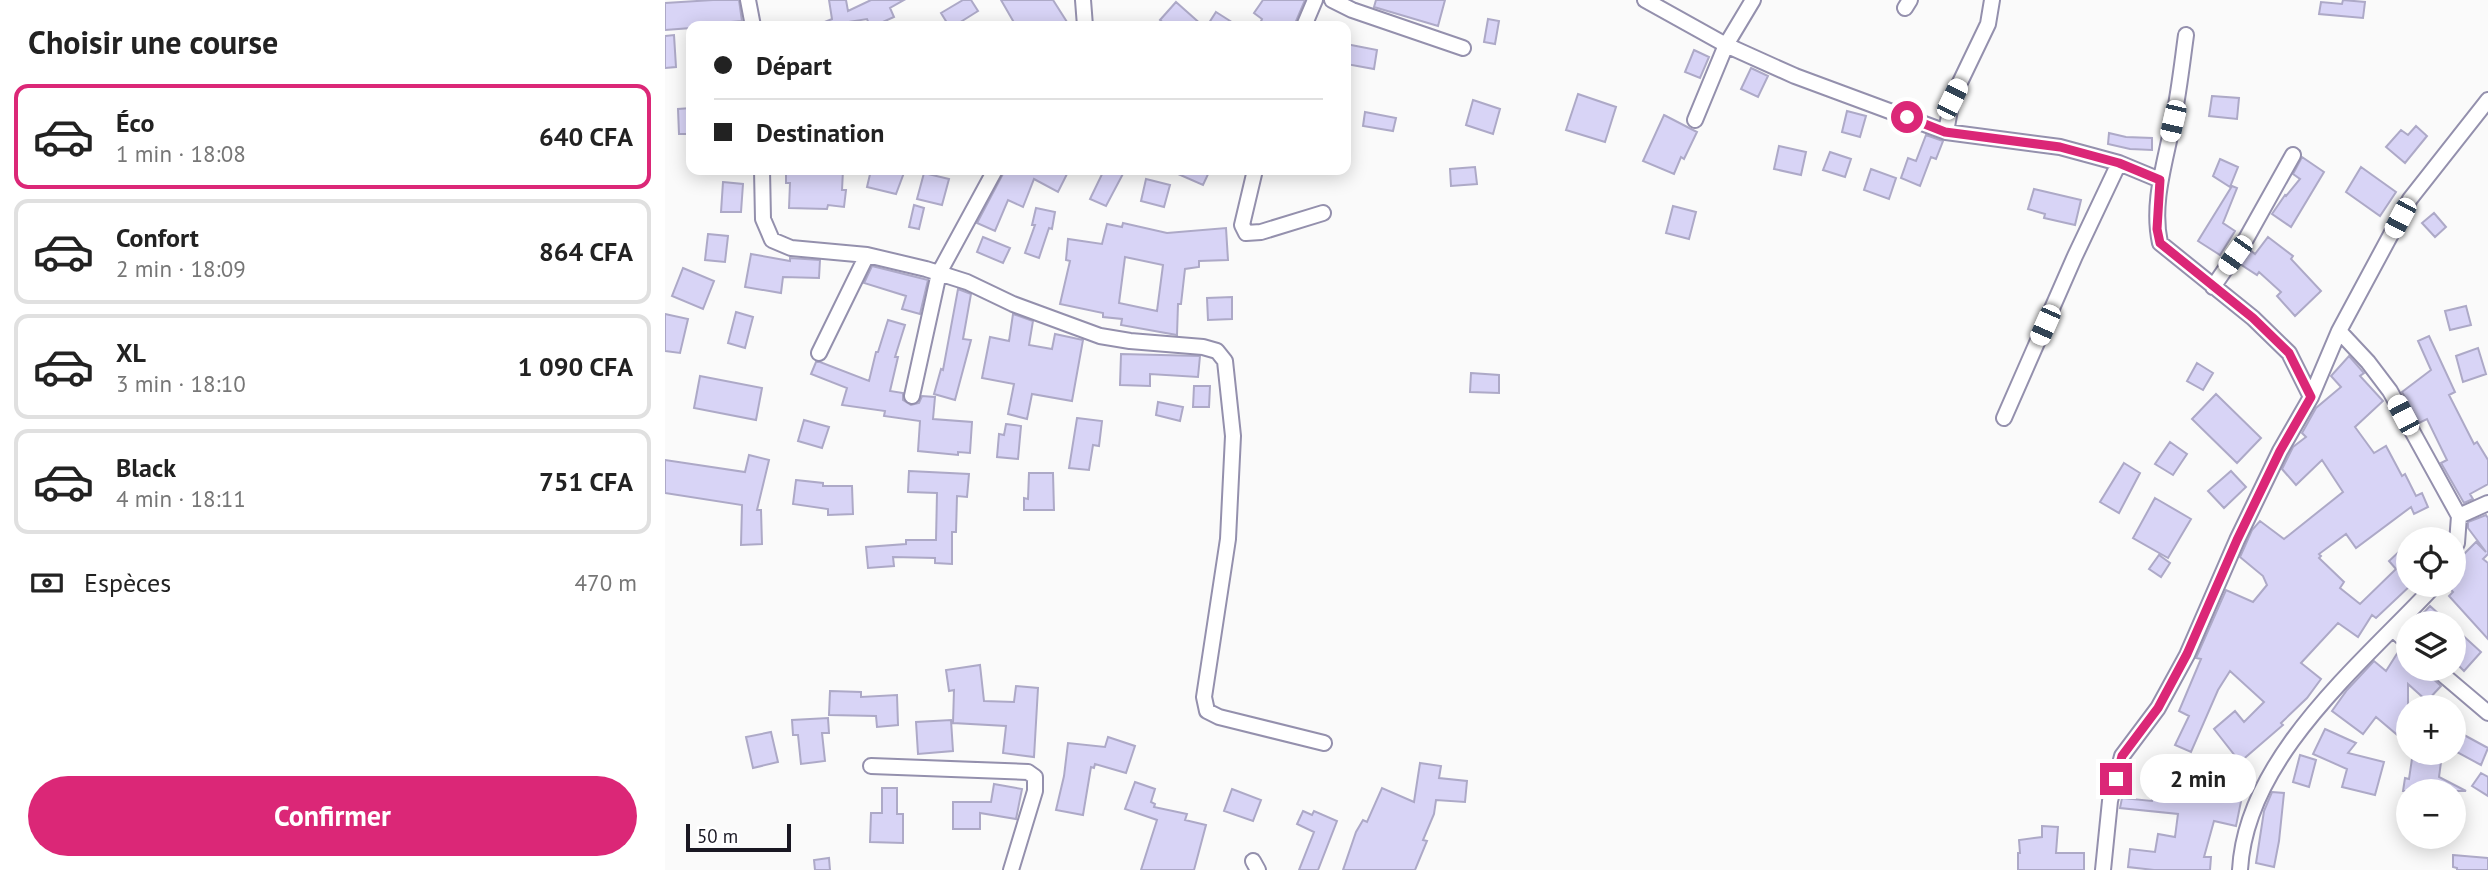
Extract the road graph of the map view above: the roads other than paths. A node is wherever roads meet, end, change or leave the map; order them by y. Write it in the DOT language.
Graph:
graph roads {
  1 [pos="750,0"];
  2 [pos="1083,0"];
  3 [pos="1315,0"];
  4 [pos="1332,0"];
  5 [pos="1645,0"];
  6 [pos="1753,0"];
  7 [pos="1992,0"];
  8 [pos="1357,5"];
  9 [pos="752,21"];
  10 [pos="1085,21"];
  11 [pos="1306,21"];
  12 [pos="2186,35"];
  13 [pos="1725,45"];
  14 [pos="1463,48"];
  15 [pos="2488,100"];
  16 [pos="1695,120"];
  17 [pos="1945,132"];
  18 [pos="2293,155"];
  19 [pos="2119,163"];
  20 [pos="762,175"];
  21 [pos="992,175"];
  22 [pos="1254,175"];
  23 [pos="2160,180"];
  24 [pos="1322,213"];
  25 [pos="867,255"];
  26 [pos="940,273"];
  27 [pos="2213,287"];
  28 [pos="2339,331"];
  29 [pos="819,353"];
  30 [pos="912,396"];
  31 [pos="2311,397"];
  32 [pos="2004,418"];
  33 [pos="2488,503"];
  34 [pos="2459,516"];
  35 [pos="2458,527"];
  36 [pos="2424,597"];
  37 [pos="2394,630"];
  38 [pos="2450,681"];
  39 [pos="2488,713"];
  40 [pos="1324,743"];
  41 [pos="871,765"];
  42 [pos="1011,870"];
  43 [pos="2103,870"];
  44 [pos="2240,870"];
  1 -- 9 [label="street"];
  2 -- 10 [label="street"];
  3 -- 11 [label="street"];
  4 -- 8 [label="street"];
  5 -- 13 [label="street"];
  6 -- 13 [label="street"];
  7 -- 17 [label="street"];
  8 -- 14 [label="street"];
  12 -- 23 [label="street"];
  13 -- 16 [label="street"];
  13 -- 17 [label="street"];
  15 -- 28 [label="street"];
  17 -- 19 [label="street"];
  18 -- 27 [label="street"];
  19 -- 23 [label="street"];
  19 -- 32 [label="street"];
  20 -- 25 [label="street"];
  21 -- 26 [label="street"];
  22 -- 24 [label="street"];
  23 -- 27 [label="street"];
  25 -- 26 [label="street"];
  25 -- 29 [label="street"];
  26 -- 30 [label="street"];
  26 -- 40 [label="street"];
  27 -- 31 [label="street"];
  28 -- 31 [label="street"];
  28 -- 34 [label="street"];
  31 -- 43 [label="street"];
  33 -- 34 [label="street"];
  34 -- 35 [label="street"];
  36 -- 37 [label="street"];
  37 -- 44 [label="street"];
  38 -- 39 [label="street"];
  41 -- 42 [label="street"];
}
